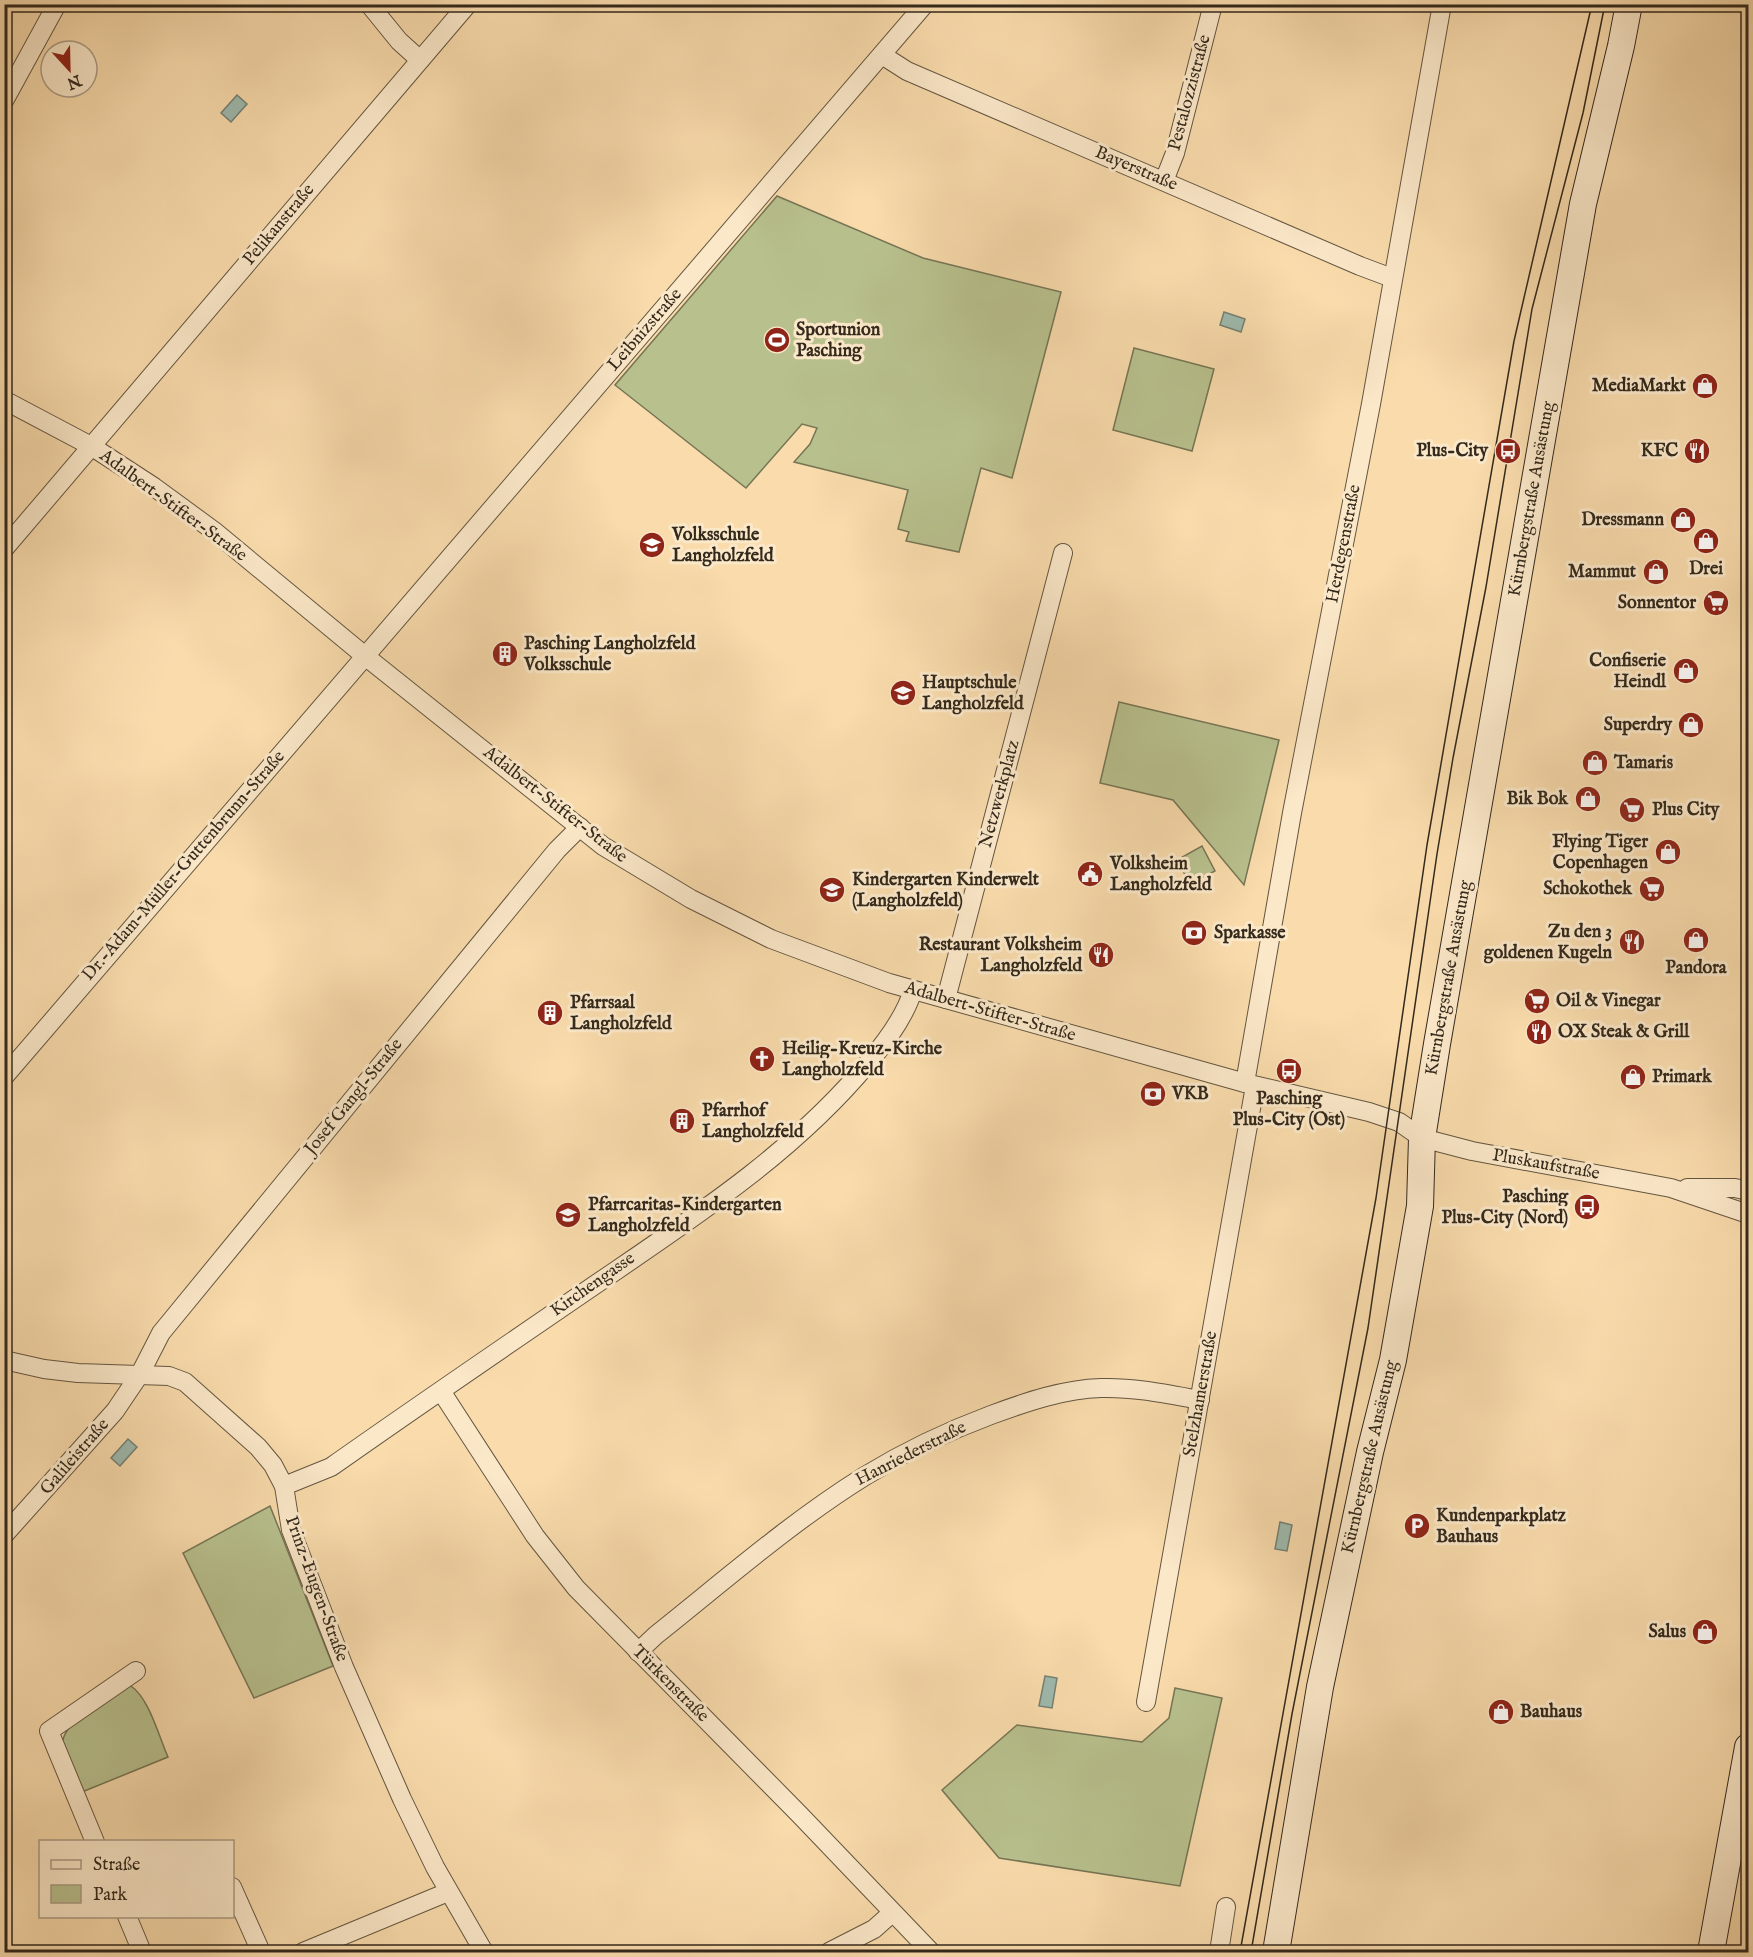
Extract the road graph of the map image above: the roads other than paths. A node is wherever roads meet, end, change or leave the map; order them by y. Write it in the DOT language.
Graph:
graph roads {
  1 [pos="57,4"];
  2 [pos="369,4"];
  3 [pos="468,4"];
  4 [pos="925,4"];
  5 [pos="1213,4"];
  6 [pos="1442,4"];
  7 [pos="1629,4"];
  8 [pos="882,54"];
  9 [pos="420,60"];
  10 [pos="4,101"];
  11 [pos="1164,182"];
  12 [pos="1392,278"];
  13 [pos="4,400"];
  14 [pos="91,446"];
  15 [pos="4,549"];
  16 [pos="1063,553"];
  17 [pos="365,656"];
  18 [pos="580,827"];
  19 [pos="913,990"];
  20 [pos="946,999"];
  21 [pos="4,1077"];
  22 [pos="1250,1084"];
  23 [pos="1422,1138"];
  24 [pos="1671,1188"];
  25 [pos="1749,1191"];
  26 [pos="1749,1214"];
  27 [pos="4,1360"];
  28 [pos="140,1374"];
  29 [pos="441,1390"];
  30 [pos="1200,1400"];
  31 [pos="284,1486"];
  32 [pos="4,1535"];
  33 [pos="638,1652"];
  34 [pos="136,1671"];
  35 [pos="1146,1702"];
  36 [pos="1749,1747"];
  37 [pos="94,1840"];
  38 [pos="234,1892"];
  39 [pos="448,1892"];
  40 [pos="1226,1907"];
  41 [pos="892,1914"];
  42 [pos="127,1918"];
  43 [pos="142,1953"];
  44 [pos="261,1953"];
  45 [pos="303,1953"];
  46 [pos="484,1953"];
  47 [pos="829,1953"];
  48 [pos="931,1953"];
  49 [pos="1219,1953"];
  50 [pos="1276,1953"];
  51 [pos="1711,1953"];
  1 -- 10 [label="street"];
  2 -- 9 [label="street"];
  3 -- 9 [label="street, Pelikanstraße"];
  4 -- 8 [label="street, Leibnizstraße"];
  5 -- 11 [label="street, Pestalozzistraße"];
  6 -- 12 [label="street, Herdegenstraße"];
  7 -- 23 [label="main road, Kürnbergstraße Ausästung"];
  8 -- 11 [label="street, Bayerstraße"];
  8 -- 17 [label="street, Leibnizstraße"];
  9 -- 14 [label="street, Pelikanstraße"];
  11 -- 12 [label="street, Bayerstraße"];
  12 -- 22 [label="street, Herdegenstraße"];
  13 -- 14 [label="street, Adalbert-Stifter-Straße"];
  14 -- 15 [label="street, Pelikanstraße"];
  14 -- 17 [label="street, Adalbert-Stifter-Straße"];
  16 -- 20 [label="street, Netzwerkplatz"];
  17 -- 18 [label="street, Adalbert-Stifter-Straße"];
  17 -- 21 [label="street, Dr.-Adam-Müller-Guttenbrunn-Straße"];
  18 -- 19 [label="street, Adalbert-Stifter-Straße"];
  18 -- 28 [label="street, Josef Gangl-Straße"];
  19 -- 20 [label="street, Adalbert-Stifter-Straße"];
  19 -- 29 [label="street, Kirchengasse"];
  20 -- 22 [label="street, Adalbert-Stifter-Straße"];
  22 -- 23 [label="street, Adalbert-Stifter-Straße"];
  22 -- 30 [label="street, Stelzhamerstraße"];
  23 -- 24 [label="street, Pluskaufstraße"];
  23 -- 50 [label="main road, Kürnbergstraße Ausästung"];
  24 -- 25 [label="street"];
  24 -- 26 [label="street"];
  27 -- 28 [label="street, Prinz-Eugen-Straße"];
  28 -- 31 [label="street, Prinz-Eugen-Straße"];
  28 -- 32 [label="street, Galileistraße"];
  29 -- 31 [label="street, Kirchengasse"];
  29 -- 33 [label="street, Türkenstraße"];
  30 -- 33 [label="street, Hanriederstraße"];
  30 -- 35 [label="street, Stelzhamerstraße"];
  31 -- 39 [label="street, Prinz-Eugen-Straße"];
  33 -- 41 [label="street, Türkenstraße"];
  34 -- 37 [label="street"];
  36 -- 51 [label="main road"];
  38 -- 44 [label="street"];
  39 -- 45 [label="street"];
  39 -- 46 [label="street, Prinz-Eugen-Straße"];
  40 -- 49 [label="street"];
  41 -- 47 [label="street"];
  41 -- 48 [label="street, Türkenstraße"];
  42 -- 43 [label="street"];
}
